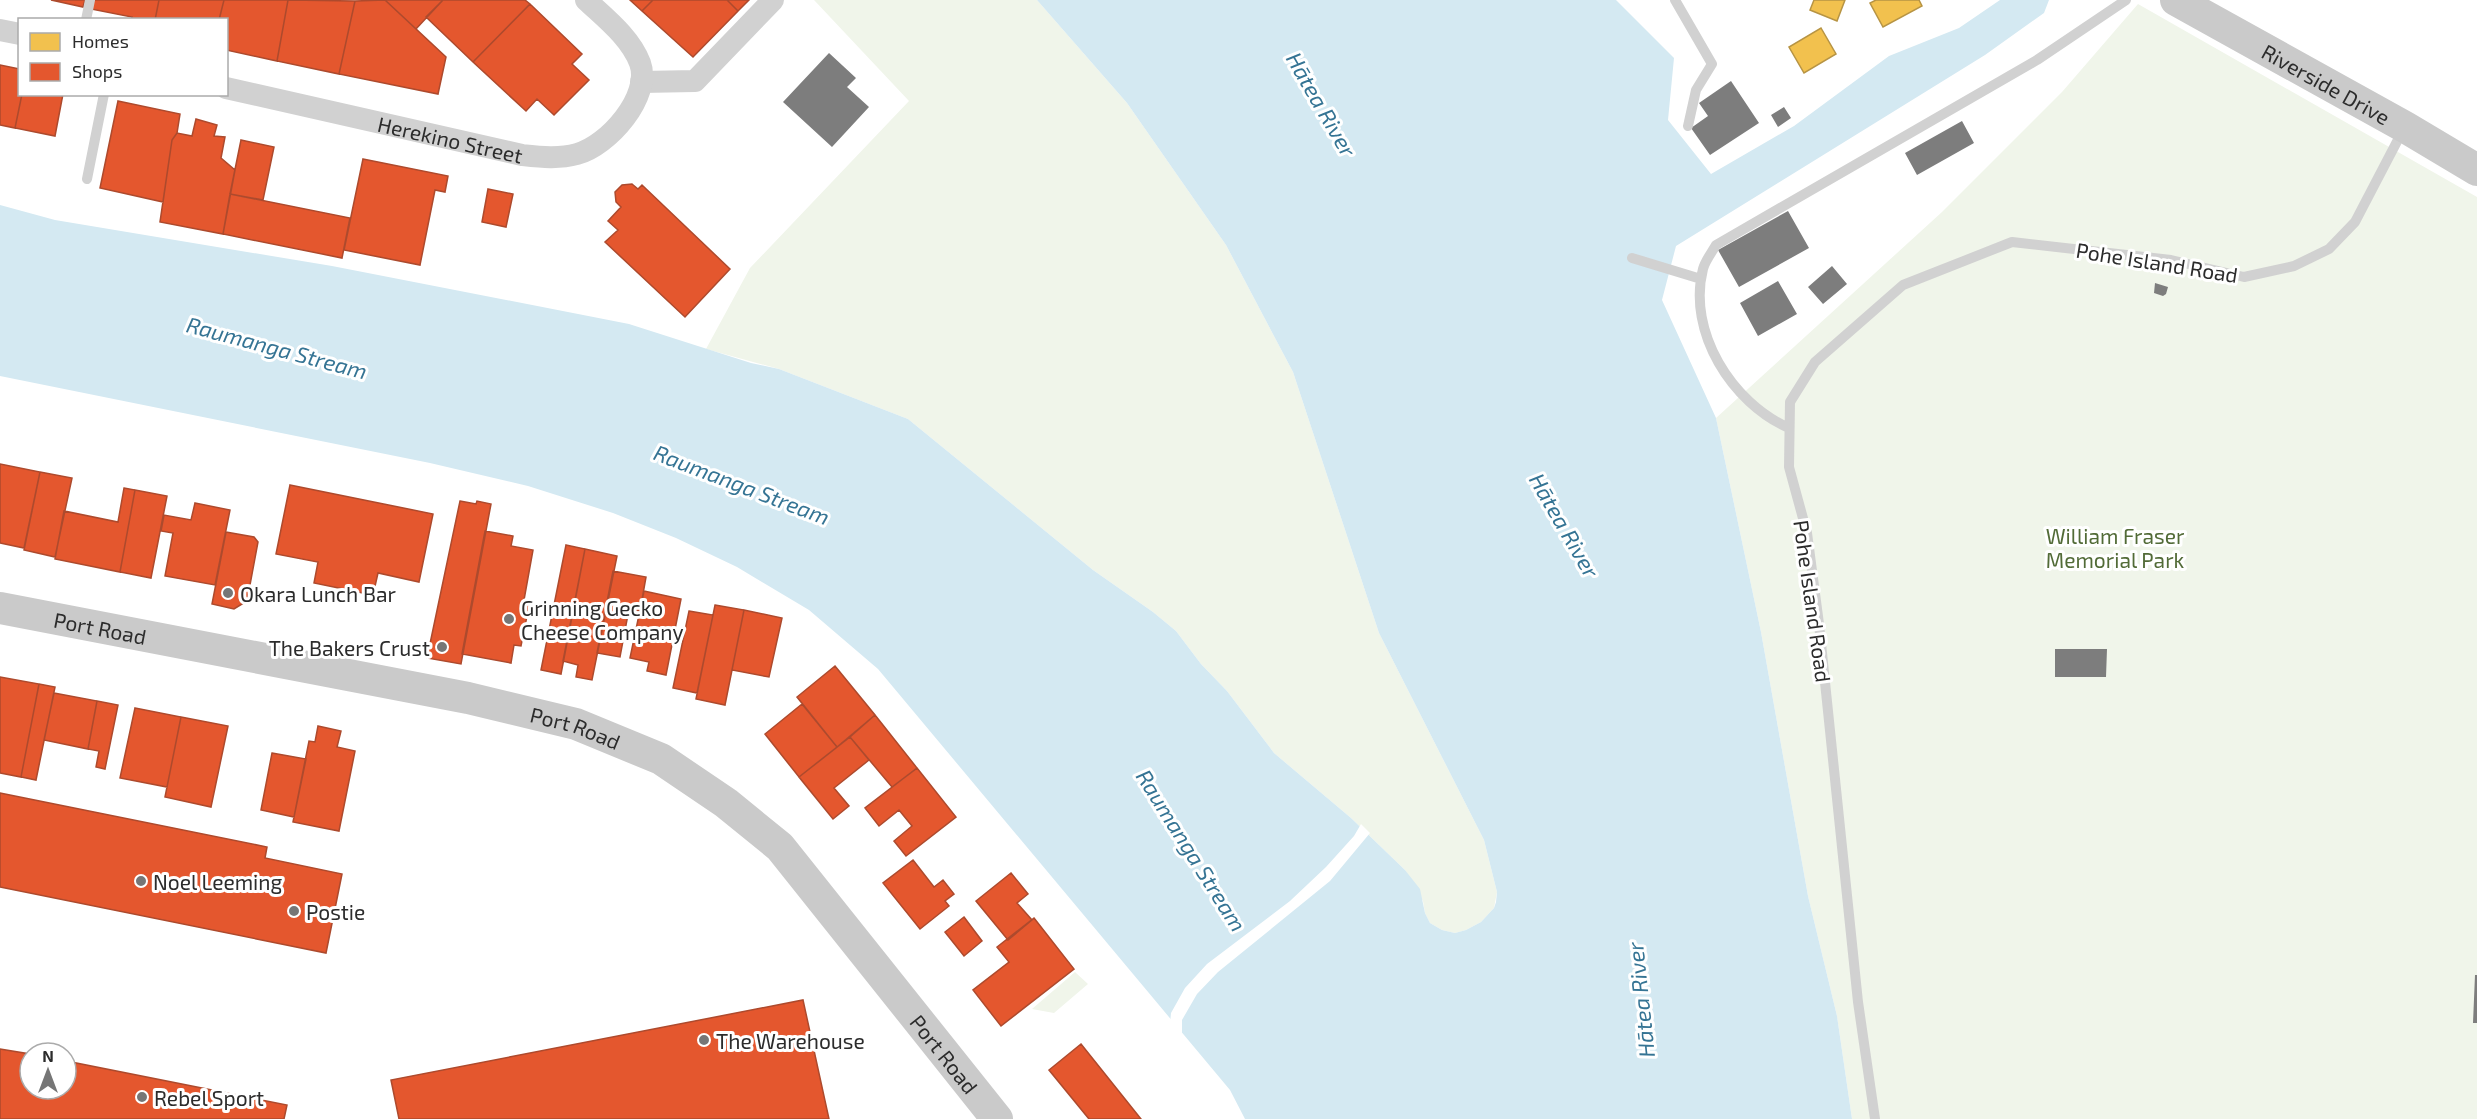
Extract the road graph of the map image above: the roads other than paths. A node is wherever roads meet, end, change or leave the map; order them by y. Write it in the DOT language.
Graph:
graph roads {
  1 [pos="90,0"];
  2 [pos="586,0"];
  3 [pos="773,0"];
  4 [pos="1675,0"];
  5 [pos="2126,0"];
  6 [pos="2176,0"];
  7 [pos="86,18"];
  8 [pos="0,30"];
  9 [pos="18,34"];
  10 [pos="641,82"];
  11 [pos="228,88"];
  12 [pos="104,96"];
  13 [pos="1688,126"];
  14 [pos="2405,127"];
  15 [pos="2477,170"];
  16 [pos="87,179"];
  17 [pos="1632,258"];
  18 [pos="1701,279"];
  19 [pos="1789,428"];
  20 [pos="0,608"];
  21 [pos="997,1119"];
  22 [pos="1875,1119"];
  1 -- 7 [label="lane"];
  2 -- 10 [label="street"];
  3 -- 10 [label="street"];
  4 -- 13 [label="lane"];
  5 -- 18 [label="lane"];
  6 -- 14 [label="main road, Riverside Drive"];
  8 -- 9 [label="street"];
  10 -- 11 [label="street, Herekino Street"];
  12 -- 16 [label="lane"];
  14 -- 15 [label="main road, Riverside Drive"];
  14 -- 19 [label="lane, Pohe Island Road"];
  17 -- 18 [label="lane"];
  18 -- 19 [label="lane"];
  19 -- 22 [label="lane, Pohe Island Road"];
  20 -- 21 [label="main road, Port Road"];
}
